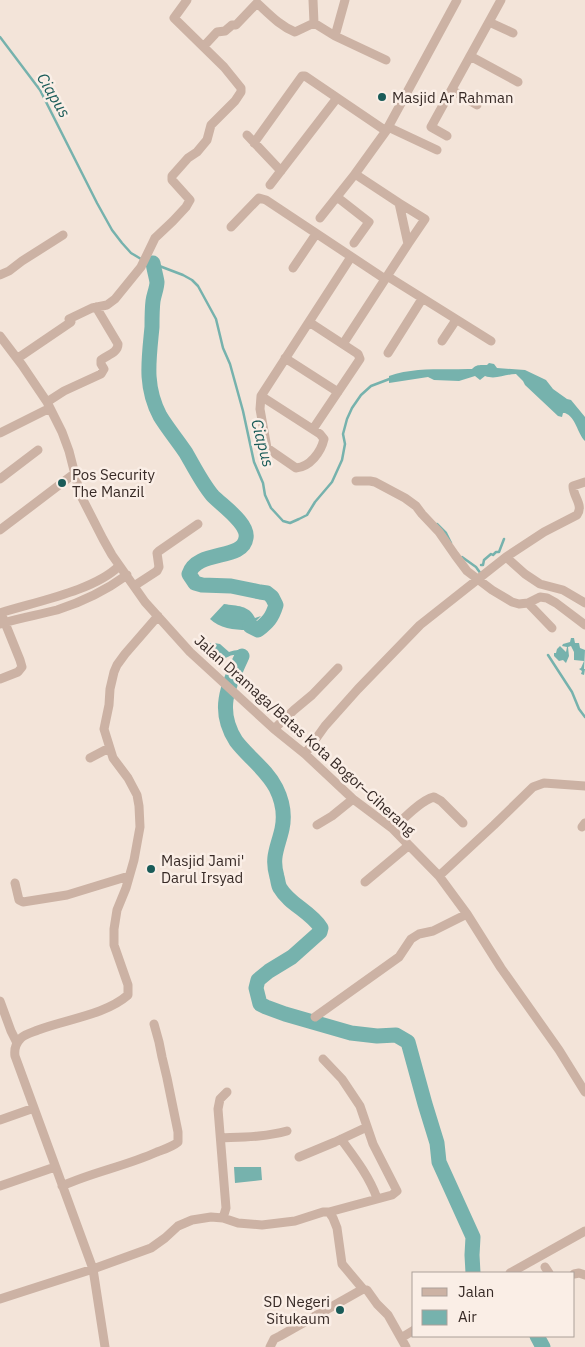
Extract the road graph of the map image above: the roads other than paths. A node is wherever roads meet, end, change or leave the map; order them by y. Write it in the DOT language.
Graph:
graph roads {
  1 [pos="187,0"];
  2 [pos="313,0"];
  3 [pos="345,0"];
  4 [pos="457,0"];
  5 [pos="501,0"];
  6 [pos="489,22"];
  7 [pos="314,24"];
  8 [pos="513,33"];
  9 [pos="335,36"];
  10 [pos="204,46"];
  11 [pos="470,56"];
  12 [pos="386,60"];
  13 [pos="518,82"];
  14 [pos="452,90"];
  15 [pos="337,98"];
  16 [pos="477,105"];
  17 [pos="387,129"];
  18 [pos="246,135"];
  19 [pos="447,136"];
  20 [pos="254,143"];
  21 [pos="437,150"];
  22 [pos="281,171"];
  23 [pos="355,174"];
  24 [pos="270,185"];
  25 [pos="337,197"];
  26 [pos="399,203"];
  27 [pos="320,218"];
  28 [pos="231,226"];
  29 [pos="316,234"];
  30 [pos="63,235"];
  31 [pos="354,243"];
  32 [pos="408,244"];
  33 [pos="351,257"];
  34 [pos="293,268"];
  35 [pos="0,275"];
  36 [pos="386,278"];
  37 [pos="422,299"];
  38 [pos="96,307"];
  39 [pos="456,320"];
  40 [pos="309,322"];
  41 [pos="0,336"];
  42 [pos="442,341"];
  43 [pos="492,341"];
  44 [pos="343,344"];
  45 [pos="388,354"];
  46 [pos="18,358"];
  47 [pos="285,358"];
  48 [pos="338,392"];
  49 [pos="261,396"];
  50 [pos="49,405"];
  51 [pos="313,429"];
  52 [pos="0,433"];
  53 [pos="38,450"];
  54 [pos="75,473"];
  55 [pos="1,476"];
  56 [pos="356,481"];
  57 [pos="585,482"];
  58 [pos="198,524"];
  59 [pos="0,530"];
  60 [pos="506,557"];
  61 [pos="119,566"];
  62 [pos="127,576"];
  63 [pos="102,579"];
  64 [pos="478,579"];
  65 [pos="134,586"];
  66 [pos="106,589"];
  67 [pos="528,603"];
  68 [pos="585,603"];
  69 [pos="1,613"];
  70 [pos="158,616"];
  71 [pos="2,623"];
  72 [pos="585,625"];
  73 [pos="552,628"];
  74 [pos="338,668"];
  75 [pos="0,678"];
  76 [pos="274,729"];
  77 [pos="109,748"];
  78 [pos="305,754"];
  79 [pos="90,758"];
  80 [pos="585,786"];
  81 [pos="353,799"];
  82 [pos="463,823"];
  83 [pos="317,825"];
  84 [pos="393,829"];
  85 [pos="408,846"];
  86 [pos="129,876"];
  87 [pos="438,876"];
  88 [pos="365,882"];
  89 [pos="15,883"];
  90 [pos="467,914"];
  91 [pos="0,1001"];
  92 [pos="315,1017"];
  93 [pos="154,1024"];
  94 [pos="17,1043"];
  95 [pos="323,1059"];
  96 [pos="581,1078"];
  97 [pos="227,1092"];
  98 [pos="585,1092"];
  99 [pos="34,1108"];
  100 [pos="0,1120"];
  101 [pos="367,1126"];
  102 [pos="287,1130"];
  103 [pos="221,1138"];
  104 [pos="341,1139"];
  105 [pos="299,1157"];
  106 [pos="55,1167"];
  107 [pos="0,1186"];
  108 [pos="62,1186"];
  109 [pos="377,1198"];
  110 [pos="330,1212"];
  111 [pos="223,1218"];
  112 [pos="585,1231"];
  113 [pos="93,1269"];
  114 [pos="512,1272"];
  115 [pos="363,1289"];
  116 [pos="0,1299"];
  117 [pos="412,1331"];
  118 [pos="401,1338"];
  119 [pos="105,1347"];
  120 [pos="270,1347"];
  121 [pos="406,1347"];
  1 -- 10 [label="street"];
  2 -- 7 [label="street"];
  3 -- 9 [label="street"];
  4 -- 17 [label="street"];
  5 -- 6 [label="street"];
  6 -- 8 [label="street"];
  6 -- 11 [label="street"];
  7 -- 9 [label="street"];
  7 -- 10 [label="street"];
  9 -- 12 [label="street"];
  10 -- 38 [label="street"];
  11 -- 13 [label="street"];
  11 -- 14 [label="street"];
  14 -- 16 [label="street"];
  14 -- 19 [label="street"];
  15 -- 17 [label="street"];
  15 -- 20 [label="street"];
  15 -- 22 [label="street"];
  17 -- 21 [label="street"];
  17 -- 23 [label="street"];
  18 -- 20 [label="street"];
  20 -- 22 [label="street"];
  22 -- 24 [label="street"];
  23 -- 25 [label="street"];
  23 -- 26 [label="street"];
  25 -- 27 [label="street"];
  25 -- 31 [label="street"];
  26 -- 32 [label="street"];
  26 -- 32 [label="street"];
  28 -- 29 [label="street"];
  29 -- 33 [label="street"];
  29 -- 34 [label="street"];
  30 -- 35 [label="street"];
  32 -- 36 [label="street"];
  33 -- 36 [label="street"];
  33 -- 40 [label="street"];
  36 -- 37 [label="street"];
  36 -- 44 [label="street"];
  37 -- 39 [label="street"];
  37 -- 45 [label="street"];
  38 -- 46 [label="street"];
  38 -- 50 [label="street"];
  39 -- 42 [label="street"];
  39 -- 43 [label="street"];
  40 -- 44 [label="street"];
  40 -- 47 [label="street"];
  41 -- 46 [label="street, Jalan Dramaga/Batas Kota Bogor–Ciherang"];
  44 -- 48 [label="street"];
  46 -- 50 [label="street, Jalan Dramaga/Batas Kota Bogor–Ciherang"];
  47 -- 48 [label="street"];
  47 -- 49 [label="street"];
  48 -- 51 [label="street"];
  49 -- 51 [label="street"];
  49 -- 51 [label="street"];
  50 -- 52 [label="street"];
  50 -- 54 [label="street, Jalan Dramaga/Batas Kota Bogor–Ciherang"];
  53 -- 55 [label="street"];
  54 -- 59 [label="street"];
  54 -- 61 [label="street, Jalan Dramaga/Batas Kota Bogor–Ciherang"];
  56 -- 64 [label="street"];
  57 -- 60 [label="street"];
  58 -- 65 [label="street"];
  60 -- 64 [label="street"];
  60 -- 68 [label="street"];
  61 -- 62 [label="street, Jalan Dramaga/Batas Kota Bogor–Ciherang"];
  61 -- 63 [label="street"];
  62 -- 65 [label="street, Jalan Dramaga/Batas Kota Bogor–Ciherang"];
  62 -- 66 [label="street"];
  63 -- 66 [label="street"];
  63 -- 69 [label="street"];
  64 -- 67 [label="street"];
  64 -- 78 [label="street"];
  65 -- 70 [label="street, Jalan Dramaga/Batas Kota Bogor–Ciherang"];
  66 -- 71 [label="street"];
  67 -- 72 [label="street"];
  67 -- 73 [label="street"];
  69 -- 71 [label="street"];
  70 -- 76 [label="street, Jalan Dramaga/Batas Kota Bogor–Ciherang"];
  70 -- 77 [label="street"];
  71 -- 75 [label="street"];
  74 -- 76 [label="street"];
  76 -- 78 [label="street, Jalan Dramaga/Batas Kota Bogor–Ciherang"];
  77 -- 79 [label="street"];
  77 -- 86 [label="street"];
  78 -- 81 [label="street, Jalan Dramaga/Batas Kota Bogor–Ciherang"];
  80 -- 87 [label="street"];
  81 -- 83 [label="street"];
  81 -- 84 [label="street, Jalan Dramaga/Batas Kota Bogor–Ciherang"];
  82 -- 84 [label="street"];
  84 -- 85 [label="street, Jalan Dramaga/Batas Kota Bogor–Ciherang"];
  85 -- 87 [label="street, Jalan Dramaga/Batas Kota Bogor–Ciherang"];
  85 -- 88 [label="street"];
  86 -- 89 [label="street"];
  86 -- 94 [label="street"];
  87 -- 90 [label="street, Jalan Dramaga/Batas Kota Bogor–Ciherang"];
  90 -- 92 [label="street"];
  90 -- 96 [label="street, Jalan Dramaga/Batas Kota Bogor–Ciherang"];
  91 -- 94 [label="street"];
  93 -- 108 [label="street"];
  94 -- 99 [label="street"];
  95 -- 101 [label="street"];
  96 -- 98 [label="street, Jalan Dramaga/Batas Kota Bogor–Ciherang"];
  97 -- 103 [label="street"];
  99 -- 100 [label="street"];
  99 -- 106 [label="street"];
  101 -- 104 [label="street"];
  101 -- 109 [label="street"];
  102 -- 103 [label="street"];
  103 -- 111 [label="street"];
  104 -- 105 [label="street"];
  104 -- 109 [label="street"];
  106 -- 107 [label="street"];
  106 -- 108 [label="street"];
  108 -- 113 [label="street"];
  109 -- 110 [label="street"];
  110 -- 111 [label="street"];
  110 -- 115 [label="street"];
  111 -- 113 [label="street"];
  112 -- 114 [label="street"];
  113 -- 116 [label="street"];
  113 -- 119 [label="street"];
  115 -- 118 [label="street"];
  115 -- 120 [label="street"];
  117 -- 118 [label="street"];
  118 -- 121 [label="street"];
}
